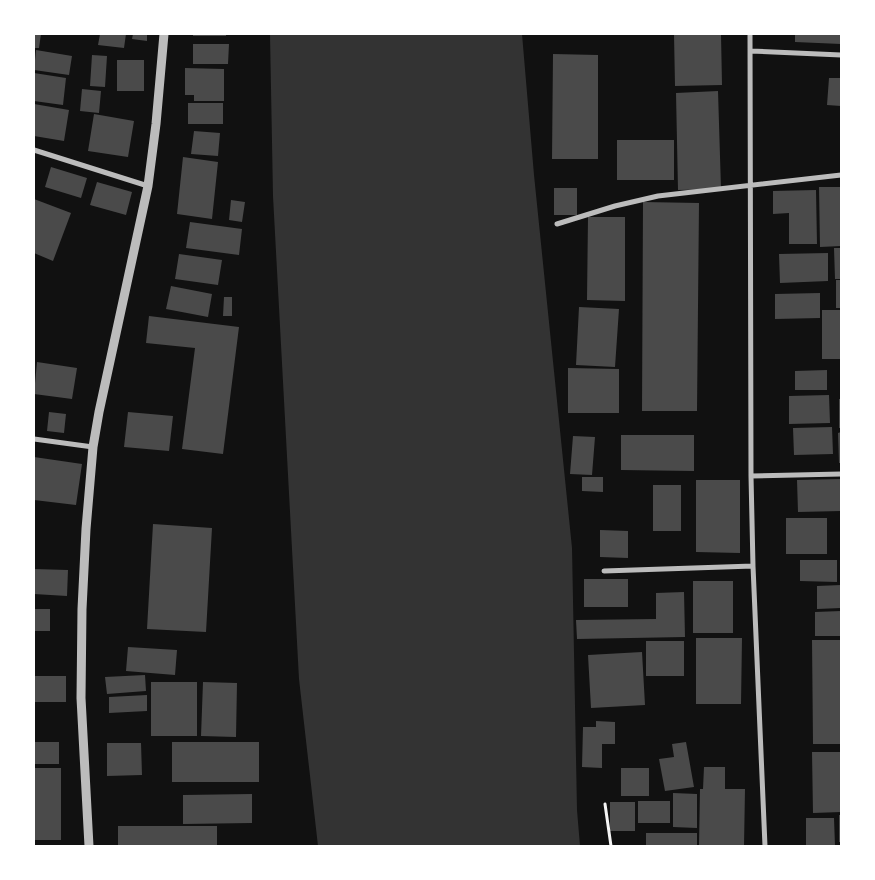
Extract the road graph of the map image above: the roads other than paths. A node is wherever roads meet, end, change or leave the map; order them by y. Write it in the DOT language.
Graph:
graph roads {
  1 [pos="164,34"];
  2 [pos="750,34"];
  3 [pos="750,51"];
  4 [pos="841,55"];
  5 [pos="34,150"];
  6 [pos="841,175"];
  7 [pos="148,186"];
  8 [pos="750,186"];
  9 [pos="557,224"];
  10 [pos="34,439"];
  11 [pos="93,446"];
  12 [pos="841,474"];
  13 [pos="751,476"];
  14 [pos="753,566"];
  15 [pos="604,571"];
  16 [pos="89,846"];
  17 [pos="765,846"];
  1 -- 7 [label="street"];
  2 -- 3 [label="street"];
  3 -- 4 [label="street"];
  3 -- 8 [label="street"];
  5 -- 7 [label="street"];
  6 -- 8 [label="street"];
  7 -- 11 [label="street"];
  8 -- 9 [label="street"];
  8 -- 13 [label="street"];
  10 -- 11 [label="street"];
  11 -- 16 [label="street"];
  12 -- 13 [label="street"];
  13 -- 14 [label="street"];
  14 -- 15 [label="street"];
  14 -- 17 [label="street"];
}
